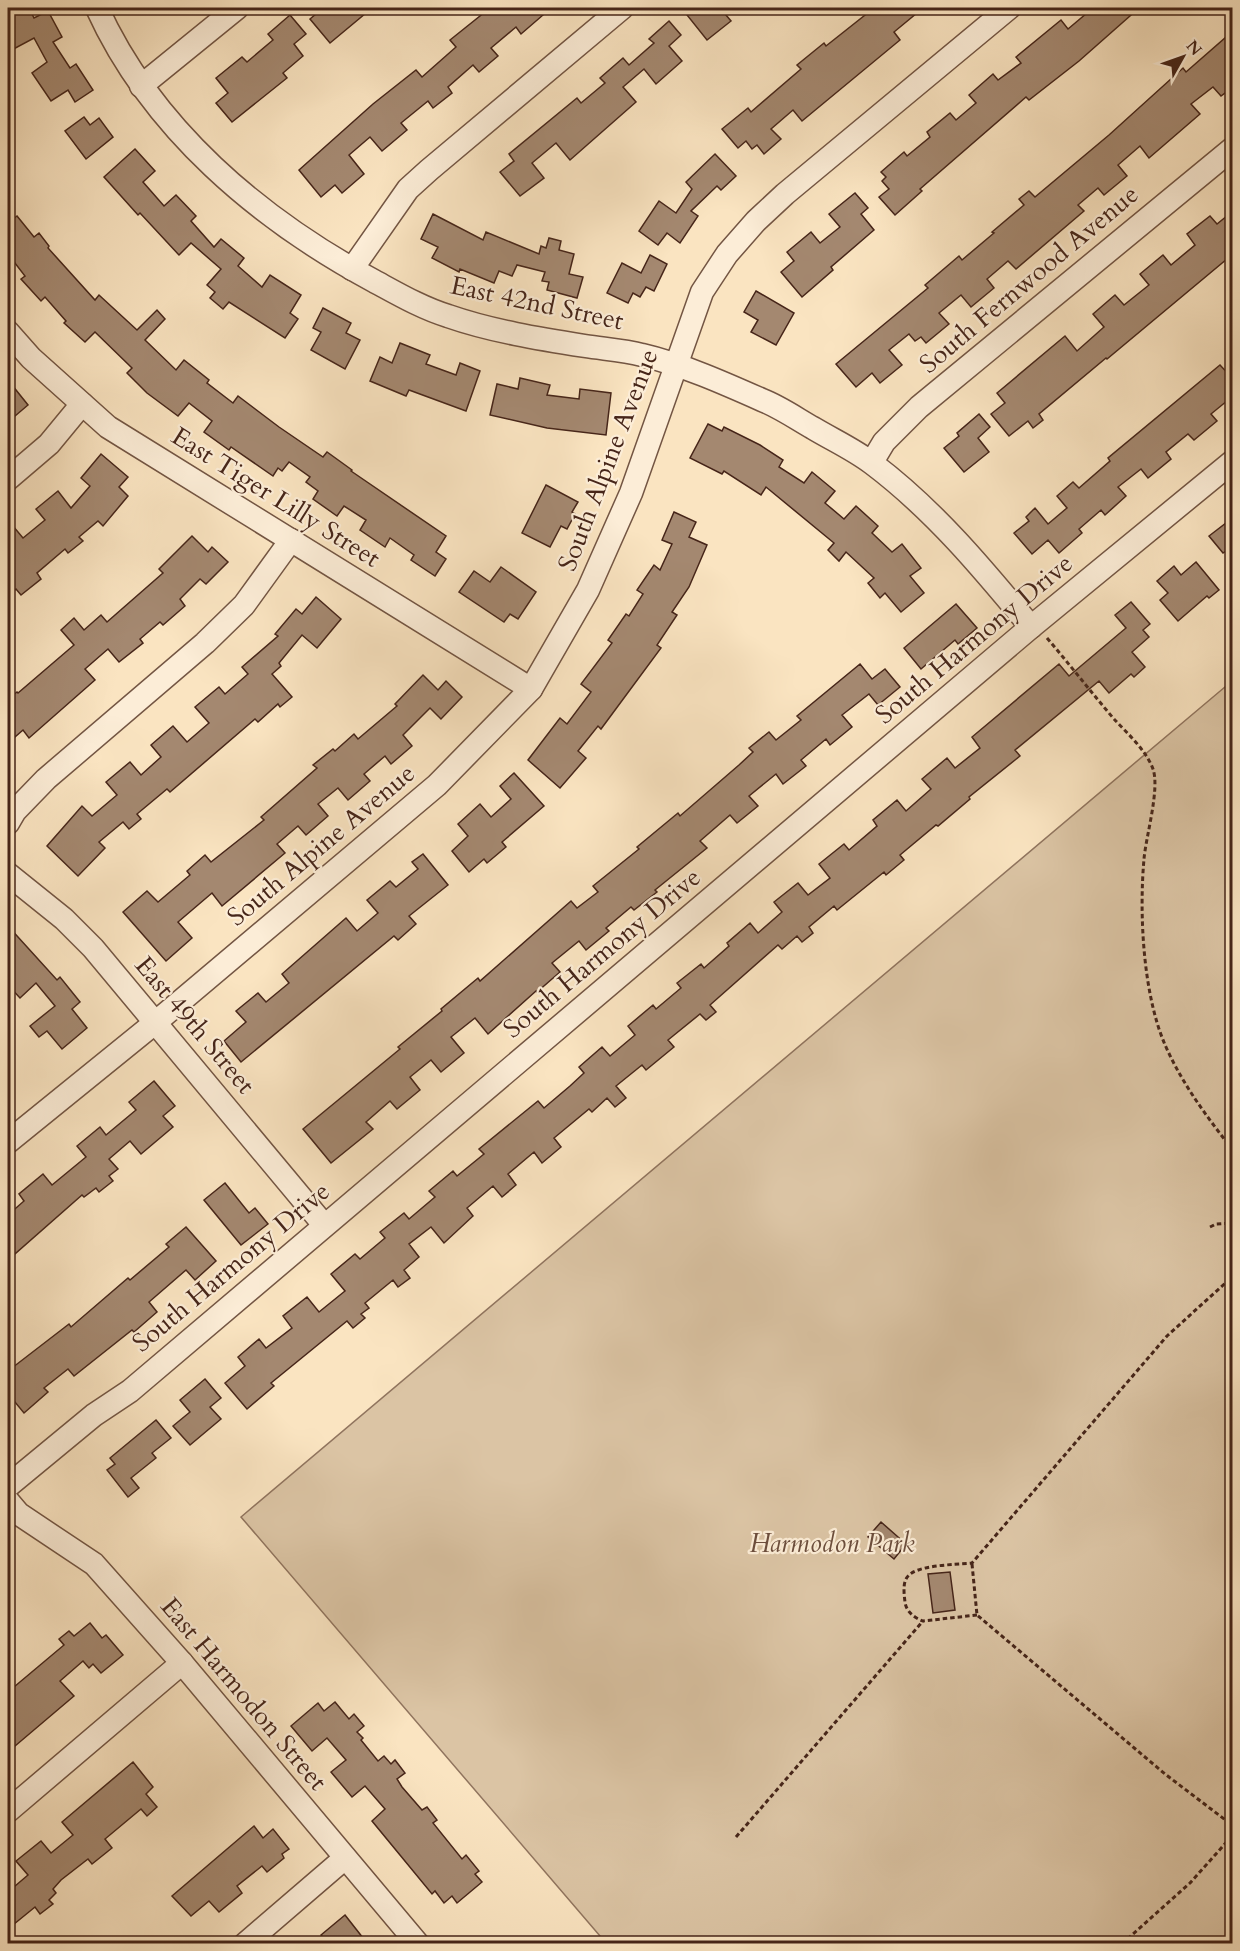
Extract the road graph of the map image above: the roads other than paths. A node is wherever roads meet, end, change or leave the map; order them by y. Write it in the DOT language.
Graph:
graph roads {
  1 [pos="97,8"];
  2 [pos="237,8"];
  3 [pos="622,8"];
  4 [pos="1009,8"];
  5 [pos="141,86"];
  6 [pos="1233,149"];
  7 [pos="352,269"];
  8 [pos="8,332"];
  9 [pos="676,366"];
  10 [pos="82,404"];
  11 [pos="872,462"];
  12 [pos="1233,462"];
  13 [pos="8,479"];
  14 [pos="291,540"];
  15 [pos="1031,627"];
  16 [pos="531,689"];
  17 [pos="8,823"];
  18 [pos="8,874"];
  19 [pos="156,1022"];
  20 [pos="8,1142"];
  21 [pos="324,1225"];
  22 [pos="8,1486"];
  23 [pos="8,1501"];
  24 [pos="182,1663"];
  25 [pos="8,1811"];
  26 [pos="345,1858"];
  27 [pos="245,1944"];
  28 [pos="418,1944"];
  1 -- 5 [label="street, East 42nd Street"];
  2 -- 5 [label="street"];
  3 -- 7 [label="street"];
  4 -- 9 [label="street, South Alpine Avenue"];
  5 -- 7 [label="street, East 42nd Street"];
  6 -- 11 [label="street, South Fernwood Avenue"];
  7 -- 9 [label="street, East 42nd Street"];
  8 -- 10 [label="street, East Tiger Lilly Street"];
  9 -- 11 [label="street, East 42nd Street"];
  9 -- 16 [label="street, South Alpine Avenue"];
  10 -- 13 [label="street"];
  10 -- 14 [label="street, East Tiger Lilly Street"];
  11 -- 15 [label="street, East 42nd Street"];
  12 -- 15 [label="street, South Harmony Drive"];
  14 -- 16 [label="street, East Tiger Lilly Street"];
  14 -- 17 [label="street"];
  15 -- 21 [label="street, South Harmony Drive"];
  16 -- 19 [label="street, South Alpine Avenue"];
  18 -- 19 [label="street, East 49th Street"];
  19 -- 20 [label="street, South Alpine Avenue"];
  19 -- 21 [label="street, East 49th Street"];
  21 -- 22 [label="street, South Harmony Drive"];
  23 -- 24 [label="street, East Harmodon Street"];
  24 -- 25 [label="street"];
  24 -- 26 [label="street, East Harmodon Street"];
  26 -- 27 [label="street"];
  26 -- 28 [label="street, East Harmodon Street"];
}
